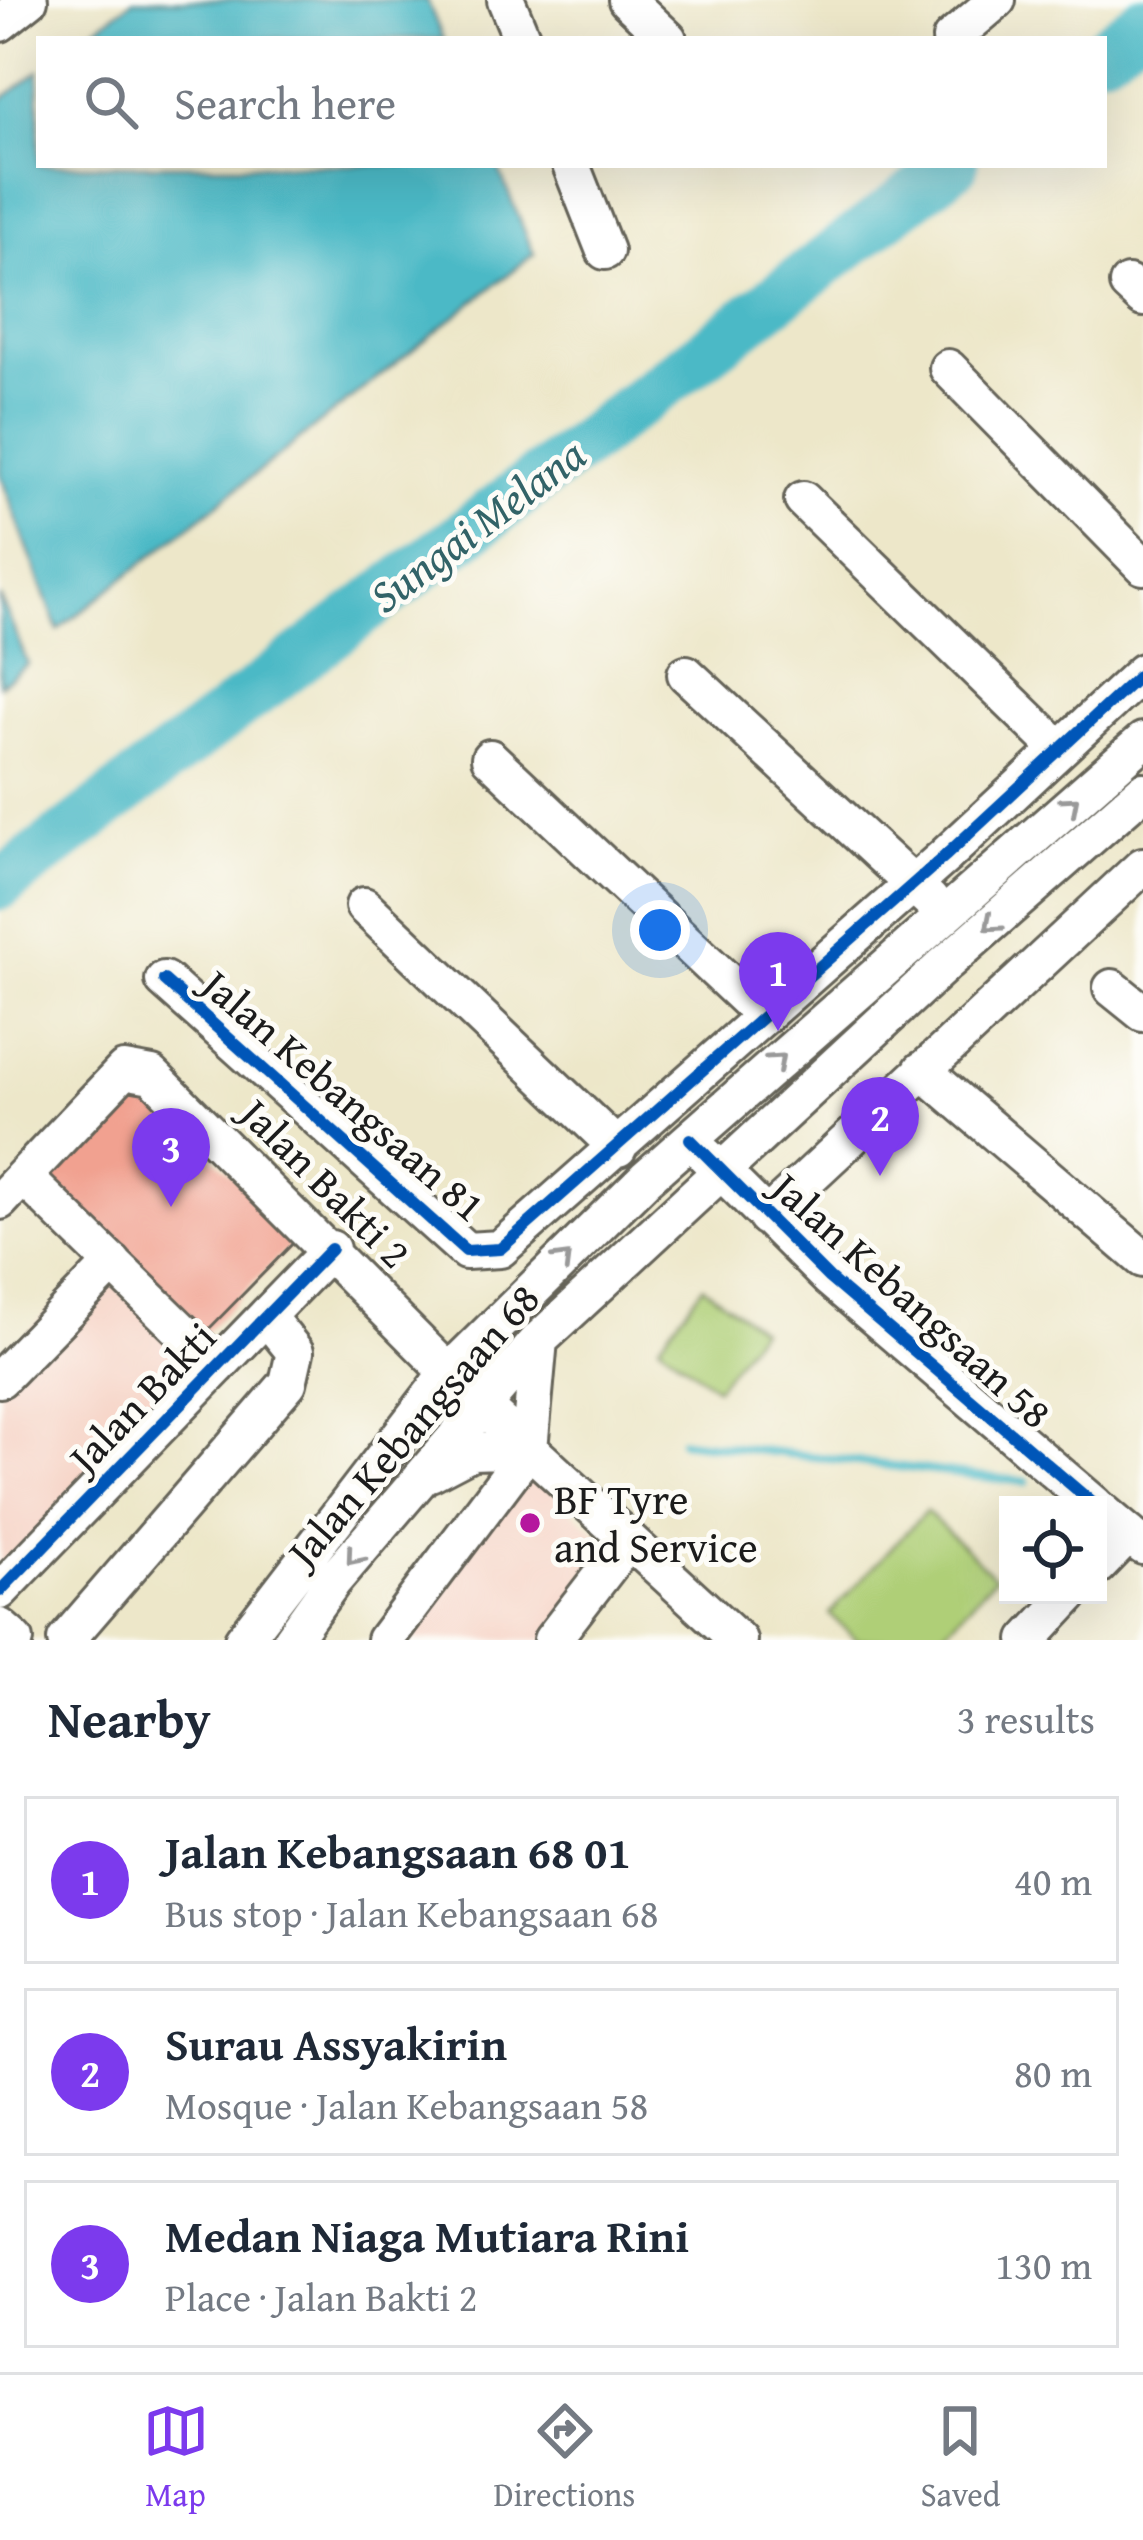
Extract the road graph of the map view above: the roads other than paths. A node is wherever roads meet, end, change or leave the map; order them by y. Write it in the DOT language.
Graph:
graph roads {
  1 [pos="29,0"];
  2 [pos="506,0"];
  3 [pos="627,0"];
  4 [pos="997,0"];
  5 [pos="0,22"];
  6 [pos="521,36"];
  7 [pos="665,36"];
  8 [pos="955,36"];
  9 [pos="572,168"];
  10 [pos="605,251"];
  11 [pos="948,368"];
  12 [pos="803,500"];
  13 [pos="1143,566"];
  14 [pos="1143,672"];
  15 [pos="686,674"];
  16 [pos="1143,741"];
  17 [pos="1058,748"];
  18 [pos="490,758"];
  19 [pos="1143,791"];
  20 [pos="1143,866"];
  21 [pos="913,884"];
  22 [pos="364,905"];
  23 [pos="945,914"];
  24 [pos="164,980"];
  25 [pos="1112,988"];
  26 [pos="1143,1013"];
  27 [pos="762,1014"];
  28 [pos="922,1070"];
  29 [pos="690,1139"];
  30 [pos="618,1148"];
  31 [pos="722,1172"];
  32 [pos="13,1190"];
  33 [pos="766,1217"];
  34 [pos="331,1249"];
  35 [pos="1143,1259"];
  36 [pos="112,1262"];
  37 [pos="266,1316"];
  38 [pos="539,1340"];
  39 [pos="218,1366"];
  40 [pos="449,1372"];
  41 [pos="0,1378"];
  42 [pos="480,1404"];
  43 [pos="529,1449"];
  44 [pos="421,1477"];
  45 [pos="1085,1496"];
  46 [pos="1107,1515"];
  47 [pos="629,1540"];
  48 [pos="1136,1540"];
  49 [pos="1107,1560"];
  50 [pos="0,1591"];
  51 [pos="1062,1604"];
  52 [pos="0,1627"];
  53 [pos="728,1637"];
  54 [pos="15,1640"];
  55 [pos="66,1640"];
  56 [pos="243,1640"];
  57 [pos="291,1640"];
  58 [pos="385,1640"];
  59 [pos="552,1640"];
  60 [pos="1028,1640"];
  1 -- 5 [label="street"];
  2 -- 6 [label="street"];
  3 -- 7 [label="street"];
  4 -- 8 [label="street"];
  9 -- 10 [label="street"];
  11 -- 13 [label="street"];
  12 -- 17 [label="street"];
  14 -- 17 [label="street"];
  15 -- 21 [label="street"];
  23 -- 16 [label="street, Jalan Kebangsaan 68, one-way"];
  17 -- 21 [label="street"];
  18 -- 27 [label="street"];
  19 -- 31 [label="street, Jalan Kebangsaan 68, one-way"];
  20 -- 28 [label="street, Jalan Kebangsaan 58"];
  21 -- 23 [label="street"];
  21 -- 27 [label="street"];
  22 -- 30 [label="street"];
  29 -- 23 [label="street, Jalan Kebangsaan 68, one-way"];
  24 -- 30 [label="street, Jalan Kebangsaan 81"];
  25 -- 26 [label="street"];
  27 -- 30 [label="street"];
  28 -- 33 [label="street, Jalan Kebangsaan 58"];
  28 -- 35 [label="street"];
  29 -- 31 [label="street, Jalan Kebangsaan 58"];
  40 -- 29 [label="street, Jalan Kebangsaan 68, one-way"];
  31 -- 33 [label="street, Jalan Kebangsaan 58"];
  31 -- 38 [label="street, Jalan Kebangsaan 68"];
  32 -- 34 [label="street, Jalan Bakti 2"];
  32 -- 36 [label="street"];
  33 -- 45 [label="street, Jalan Kebangsaan 58"];
  34 -- 37 [label="street, Jalan Bakti"];
  34 -- 40 [label="street, Jalan Bakti 2"];
  36 -- 39 [label="street"];
  36 -- 41 [label="street"];
  37 -- 39 [label="street, Jalan Bakti"];
  37 -- 55 [label="street"];
  38 -- 42 [label="street, Jalan Kebangsaan 68"];
  38 -- 43 [label="street"];
  39 -- 50 [label="street, Jalan Bakti"];
  40 -- 42 [label="street, Jalan Bakti 2"];
  40 -- 56 [label="street, Jalan Kebangsaan 68"];
  42 -- 43 [label="street, Jalan Bakti 2"];
  42 -- 44 [label="street, Jalan Kebangsaan 68"];
  43 -- 44 [label="street"];
  43 -- 47 [label="street, Jalan Bakti 2"];
  43 -- 58 [label="street"];
  44 -- 57 [label="street, Jalan Kebangsaan 68, one-way"];
  46 -- 48 [label="street, Jalan Kebangsaan 58"];
  47 -- 53 [label="street, Jalan Bakti 2"];
  47 -- 59 [label="street"];
  48 -- 49 [label="street"];
  51 -- 60 [label="street"];
  52 -- 54 [label="street"];
}
